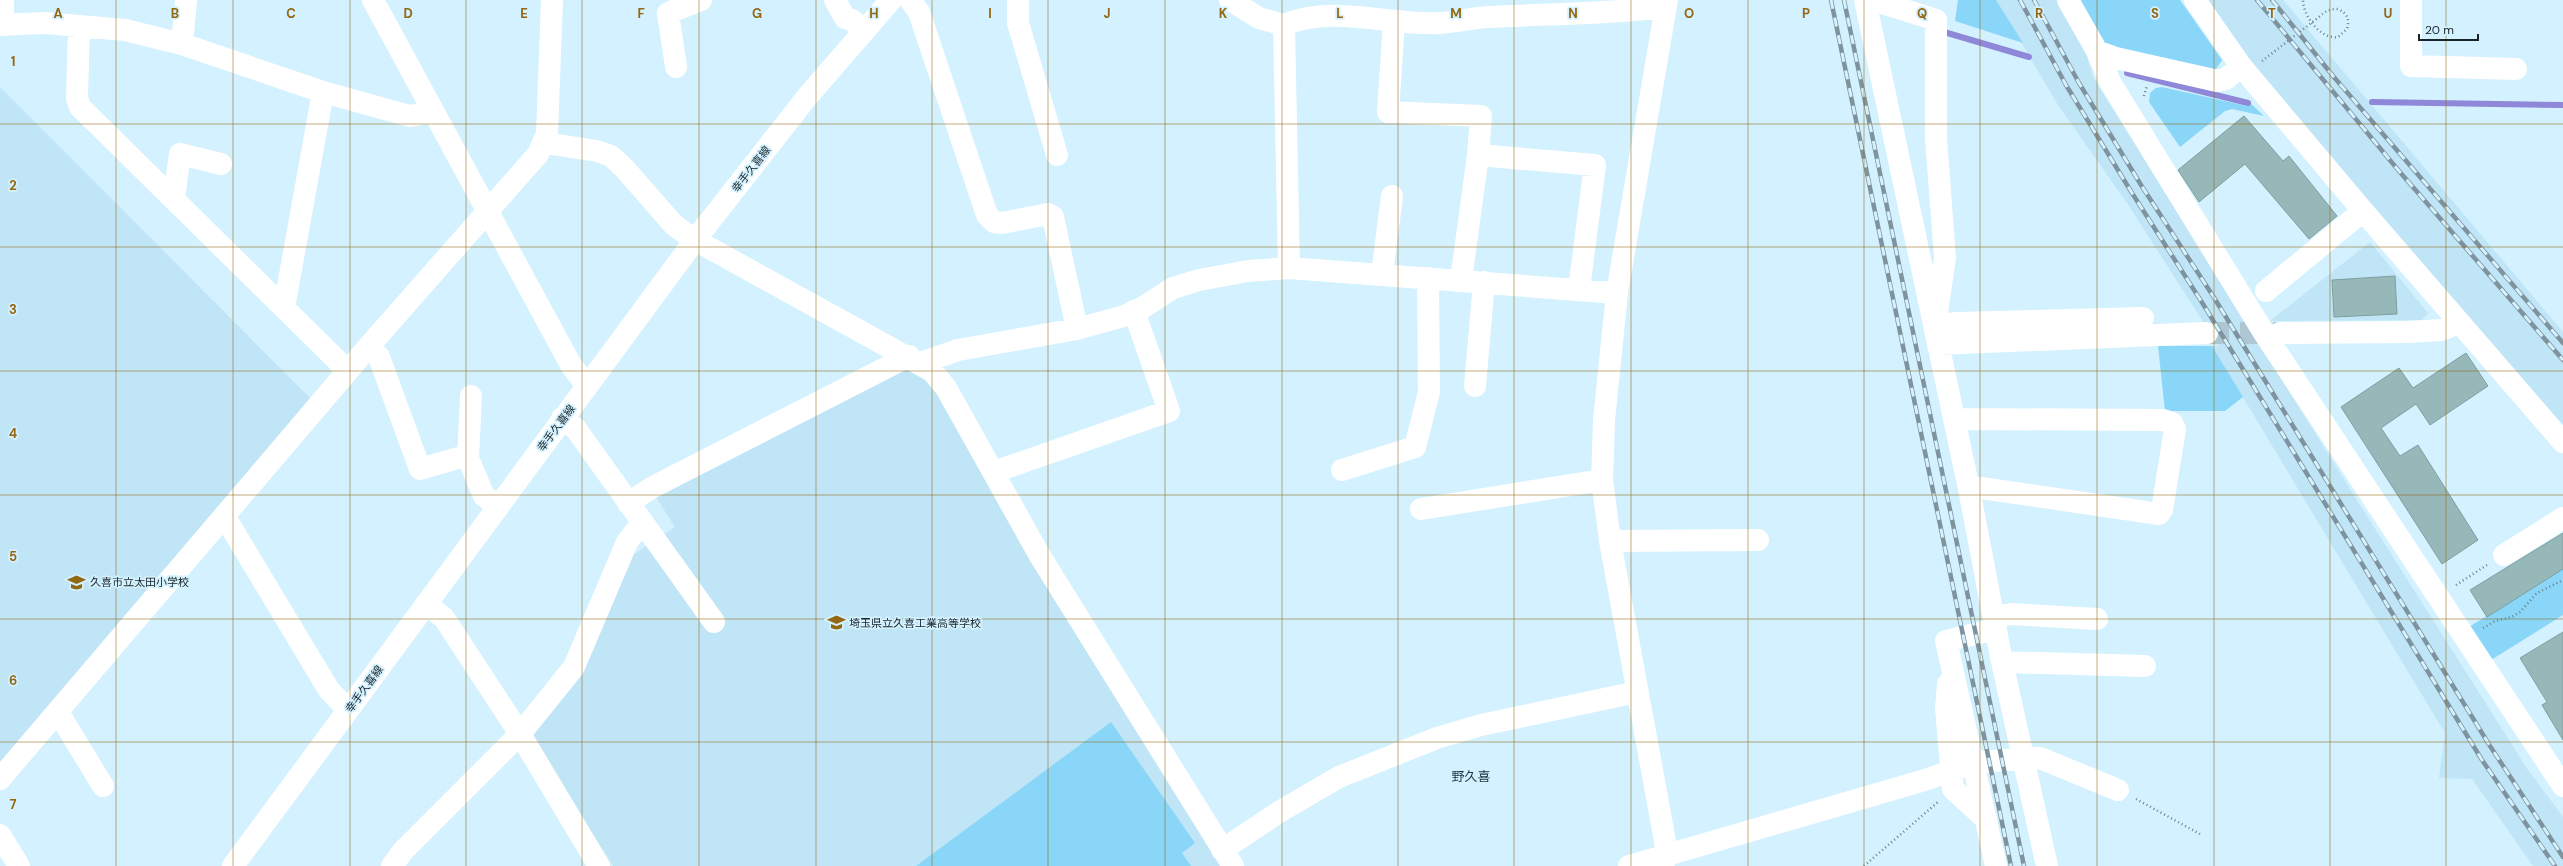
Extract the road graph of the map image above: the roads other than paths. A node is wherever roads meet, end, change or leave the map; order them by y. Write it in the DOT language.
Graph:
graph roads {
  1 [pos="3,0"];
  2 [pos="186,0"];
  3 [pos="373,0"];
  4 [pos="552,0"];
  5 [pos="701,0"];
  6 [pos="835,0"];
  7 [pos="891,0"];
  8 [pos="910,0"];
  9 [pos="1018,0"];
  10 [pos="1230,0"];
  11 [pos="1865,0"];
  12 [pos="1873,0"];
  13 [pos="2068,0"];
  14 [pos="2195,0"];
  15 [pos="2410,0"];
  16 [pos="1667,4"];
  17 [pos="1905,5"];
  18 [pos="1394,20"];
  19 [pos="1,24"];
  20 [pos="1284,25"];
  21 [pos="79,26"];
  22 [pos="863,30"];
  23 [pos="182,44"];
  24 [pos="2097,51"];
  25 [pos="2241,66"];
  26 [pos="676,67"];
  27 [pos="2516,69"];
  28 [pos="323,92"];
  29 [pos="433,112"];
  30 [pos="545,143"];
  31 [pos="1057,155"];
  32 [pos="1478,155"];
  33 [pos="221,164"];
  34 [pos="1392,196"];
  35 [pos="174,198"];
  36 [pos="486,211"];
  37 [pos="2363,211"];
  38 [pos="695,240"];
  39 [pos="1289,268"];
  40 [pos="1382,274"];
  41 [pos="1428,278"];
  42 [pos="1461,280"];
  43 [pos="1484,282"];
  44 [pos="1579,289"];
  45 [pos="2266,291"];
  46 [pos="1616,293"];
  47 [pos="284,308"];
  48 [pos="1134,311"];
  49 [pos="2143,318"];
  50 [pos="2459,323"];
  51 [pos="1077,329"];
  52 [pos="2207,333"];
  53 [pos="2280,333"];
  54 [pos="1937,335"];
  55 [pos="369,346"];
  56 [pos="915,360"];
  57 [pos="348,371"];
  58 [pos="587,386"];
  59 [pos="1475,386"];
  60 [pos="471,396"];
  61 [pos="562,418"];
  62 [pos="1954,419"];
  63 [pos="2563,442"];
  64 [pos="468,458"];
  65 [pos="1342,470"];
  66 [pos="994,472"];
  67 [pos="1602,480"];
  68 [pos="1969,489"];
  69 [pos="628,503"];
  70 [pos="498,506"];
  71 [pos="1421,509"];
  72 [pos="225,517"];
  73 [pos="2563,518"];
  74 [pos="642,523"];
  75 [pos="1610,540"];
  76 [pos="1758,540"];
  77 [pos="2504,555"];
  78 [pos="426,604"];
  79 [pos="2097,619"];
  80 [pos="714,622"];
  81 [pos="1995,623"];
  82 [pos="2002,662"];
  83 [pos="1950,663"];
  84 [pos="2145,666"];
  85 [pos="1637,692"];
  86 [pos="348,710"];
  87 [pos="58,712"];
  88 [pos="520,734"];
  89 [pos="2024,758"];
  90 [pos="1973,763"];
  91 [pos="1953,779"];
  92 [pos="0,780"];
  93 [pos="103,786"];
  94 [pos="2563,786"];
  95 [pos="2118,790"];
  96 [pos="1986,819"];
  97 [pos="0,835"];
  98 [pos="1227,858"];
  99 [pos="1665,861"];
  100 [pos="19,866"];
  101 [pos="233,866"];
  102 [pos="392,866"];
  103 [pos="599,866"];
  104 [pos="1629,866"];
  105 [pos="1996,866"];
  106 [pos="2047,866"];
  1 -- 19 [label="street"];
  2 -- 23 [label="street"];
  3 -- 29 [label="street"];
  4 -- 30 [label="street"];
  5 -- 26 [label="street"];
  6 -- 22 [label="street"];
  7 -- 22 [label="street, 幸手久喜線"];
  8 -- 51 [label="street"];
  9 -- 31 [label="street"];
  10 -- 20 [label="street"];
  11 -- 54 [label="street"];
  12 -- 17 [label="street"];
  13 -- 24 [label="street"];
  14 -- 25 [label="street"];
  15 -- 27 [label="street"];
  16 -- 18 [label="street"];
  16 -- 46 [label="street"];
  17 -- 54 [label="street"];
  18 -- 20 [label="street"];
  18 -- 32 [label="street"];
  19 -- 21 [label="street"];
  20 -- 39 [label="street"];
  21 -- 23 [label="street"];
  21 -- 35 [label="street"];
  22 -- 38 [label="street, 幸手久喜線"];
  23 -- 28 [label="street"];
  24 -- 25 [label="street"];
  24 -- 94 [label="street"];
  25 -- 37 [label="street"];
  28 -- 29 [label="street"];
  28 -- 47 [label="street"];
  29 -- 36 [label="street"];
  30 -- 36 [label="street"];
  30 -- 38 [label="street"];
  32 -- 42 [label="street"];
  32 -- 44 [label="street"];
  33 -- 35 [label="street"];
  34 -- 40 [label="street"];
  35 -- 47 [label="street"];
  36 -- 55 [label="street"];
  36 -- 58 [label="street"];
  37 -- 45 [label="street"];
  37 -- 50 [label="street"];
  38 -- 56 [label="street"];
  38 -- 58 [label="street, 幸手久喜線"];
  39 -- 40 [label="street"];
  39 -- 48 [label="street"];
  40 -- 41 [label="street"];
  41 -- 42 [label="street"];
  41 -- 65 [label="street"];
  42 -- 43 [label="street"];
  43 -- 44 [label="street"];
  43 -- 59 [label="street"];
  44 -- 46 [label="street"];
  46 -- 67 [label="street"];
  47 -- 57 [label="street"];
  48 -- 51 [label="street"];
  48 -- 66 [label="street"];
  49 -- 54 [label="street"];
  50 -- 53 [label="street"];
  50 -- 63 [label="street"];
  51 -- 56 [label="street"];
  52 -- 54 [label="street"];
  54 -- 62 [label="street"];
  55 -- 57 [label="street"];
  55 -- 64 [label="street"];
  56 -- 66 [label="street"];
  56 -- 69 [label="street"];
  57 -- 72 [label="street"];
  58 -- 61 [label="street, 幸手久喜線"];
  60 -- 64 [label="street"];
  61 -- 69 [label="street"];
  61 -- 70 [label="street, 幸手久喜線"];
  62 -- 68 [label="street"];
  62 -- 68 [label="street"];
  64 -- 70 [label="street"];
  66 -- 98 [label="street"];
  67 -- 71 [label="street"];
  67 -- 75 [label="street"];
  68 -- 81 [label="street"];
  69 -- 74 [label="street"];
  70 -- 78 [label="street, 幸手久喜線"];
  72 -- 86 [label="street"];
  72 -- 87 [label="street"];
  73 -- 77 [label="street"];
  74 -- 80 [label="street"];
  74 -- 88 [label="street"];
  75 -- 76 [label="street"];
  75 -- 85 [label="street"];
  78 -- 86 [label="street, 幸手久喜線"];
  78 -- 88 [label="street"];
  79 -- 81 [label="street"];
  81 -- 82 [label="street"];
  81 -- 83 [label="street"];
  82 -- 84 [label="street"];
  82 -- 89 [label="street"];
  83 -- 90 [label="street"];
  83 -- 91 [label="street"];
  85 -- 98 [label="street"];
  85 -- 99 [label="street"];
  86 -- 101 [label="street, 幸手久喜線"];
  87 -- 92 [label="street"];
  87 -- 93 [label="street"];
  88 -- 102 [label="street"];
  88 -- 103 [label="street"];
  89 -- 90 [label="street"];
  89 -- 95 [label="street"];
  89 -- 106 [label="street"];
  90 -- 91 [label="street"];
  90 -- 96 [label="street"];
  91 -- 96 [label="street"];
  91 -- 99 [label="street"];
  96 -- 105 [label="street"];
  97 -- 100 [label="street"];
  99 -- 104 [label="street"];
}
